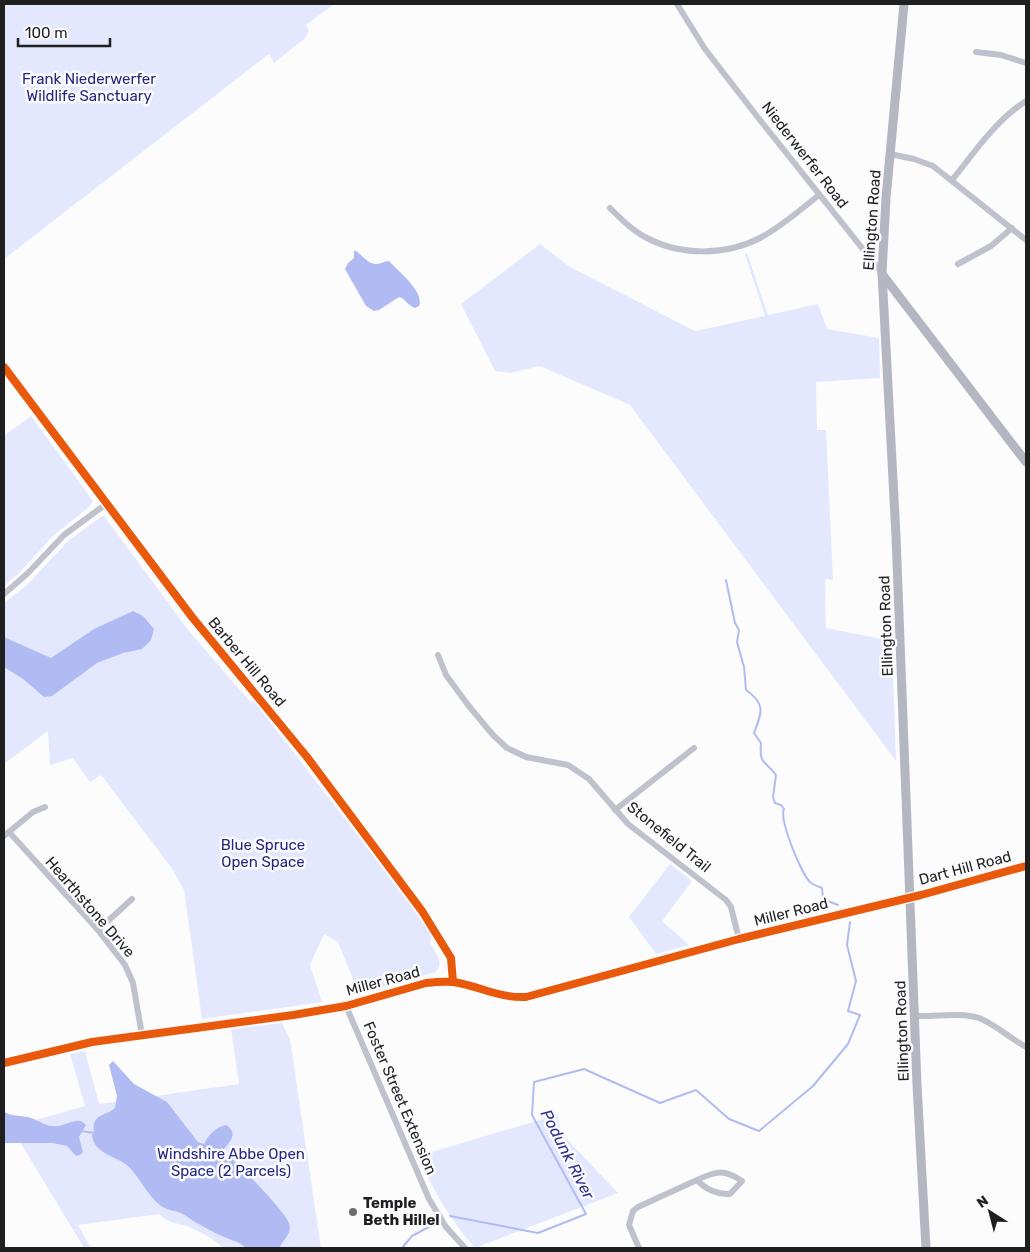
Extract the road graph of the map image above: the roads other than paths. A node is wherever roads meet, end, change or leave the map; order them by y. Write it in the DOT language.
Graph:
graph roads {
  1 [pos="677,4"];
  2 [pos="904,4"];
  3 [pos="976,52"];
  4 [pos="1026,63"];
  5 [pos="1026,101"];
  6 [pos="890,154"];
  7 [pos="952,180"];
  8 [pos="819,196"];
  9 [pos="610,208"];
  10 [pos="1012,228"];
  11 [pos="1026,240"];
  12 [pos="958,264"];
  13 [pos="882,274"];
  14 [pos="4,367"];
  15 [pos="1026,462"];
  16 [pos="106,504"];
  17 [pos="4,594"];
  18 [pos="438,655"];
  19 [pos="694,748"];
  20 [pos="45,808"];
  21 [pos="615,810"];
  22 [pos="6,834"];
  23 [pos="1026,866"];
  24 [pos="910,897"];
  25 [pos="132,900"];
  26 [pos="98,930"];
  27 [pos="739,939"];
  28 [pos="453,982"];
  29 [pos="346,1006"];
  30 [pos="915,1016"];
  31 [pos="142,1035"];
  32 [pos="1026,1047"];
  33 [pos="4,1063"];
  34 [pos="697,1180"];
  35 [pos="465,1248"];
  36 [pos="640,1248"];
  37 [pos="926,1248"];
  1 -- 8 [label="street, Niederwerfer Road"];
  2 -- 6 [label="street, Ellington Road"];
  3 -- 4 [label="street"];
  5 -- 7 [label="street"];
  6 -- 7 [label="street"];
  6 -- 13 [label="street, Ellington Road"];
  7 -- 10 [label="street"];
  8 -- 9 [label="street"];
  8 -- 13 [label="street, Niederwerfer Road"];
  10 -- 11 [label="street"];
  10 -- 12 [label="street"];
  13 -- 15 [label="street, Niederwerfer Road"];
  13 -- 24 [label="street, Ellington Road"];
  14 -- 16 [label="street, Barber Hill Road"];
  16 -- 17 [label="street"];
  16 -- 28 [label="street, Barber Hill Road"];
  18 -- 21 [label="street, Stonefield Trail"];
  19 -- 21 [label="street"];
  20 -- 22 [label="street"];
  21 -- 27 [label="street, Stonefield Trail"];
  22 -- 26 [label="street, Hearthstone Drive"];
  23 -- 24 [label="street, Dart Hill Road"];
  24 -- 27 [label="street, Miller Road"];
  24 -- 30 [label="street, Ellington Road"];
  25 -- 26 [label="street"];
  26 -- 31 [label="street, Hearthstone Drive"];
  27 -- 28 [label="street, Miller Road"];
  28 -- 29 [label="street, Miller Road"];
  29 -- 31 [label="street, Miller Road"];
  29 -- 35 [label="street, Foster Street Extension"];
  30 -- 32 [label="street"];
  30 -- 37 [label="street, Ellington Road"];
  31 -- 33 [label="street, Miller Road"];
  34 -- 34 [label="street"];
  34 -- 36 [label="street"];
}
